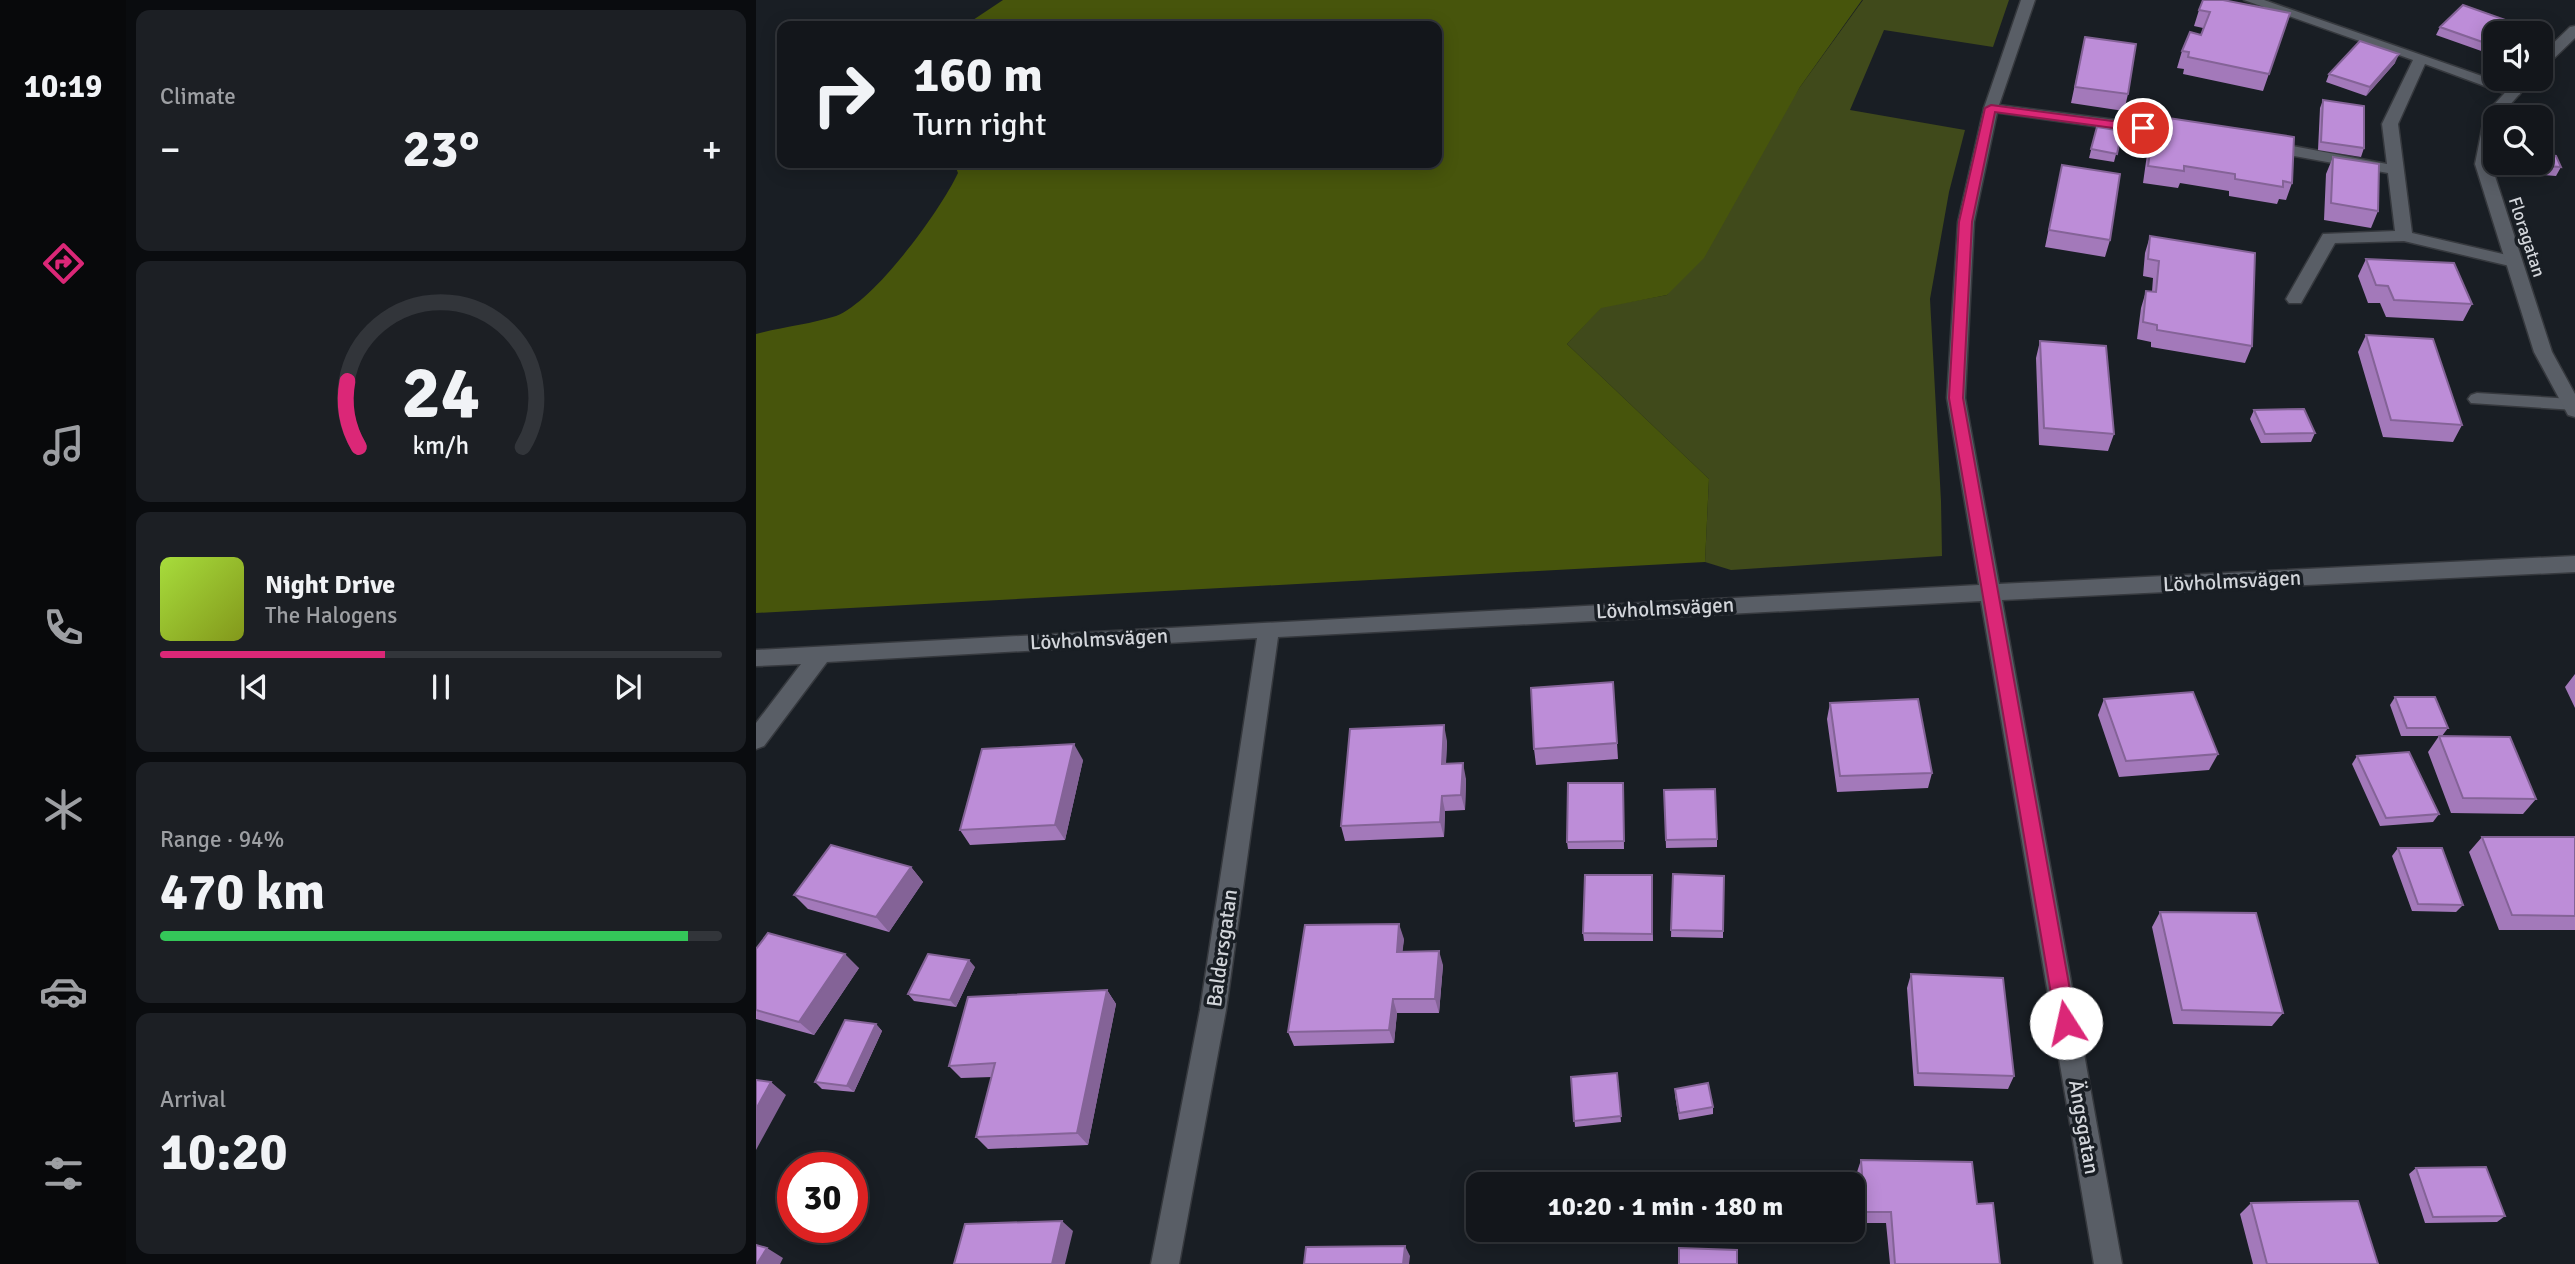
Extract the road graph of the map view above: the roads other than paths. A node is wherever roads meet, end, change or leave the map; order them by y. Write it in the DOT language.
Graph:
graph roads {
  1 [pos="2028,0"];
  2 [pos="2251,0"];
  3 [pos="2575,30"];
  4 [pos="2553,51"];
  5 [pos="2421,58"];
  6 [pos="2514,92"];
  7 [pos="1991,108"];
  8 [pos="2196,136"];
  9 [pos="2249,143"];
  10 [pos="2396,170"];
  11 [pos="2404,236"];
  12 [pos="2515,262"];
  13 [pos="2295,299"];
  14 [pos="2477,399"];
  15 [pos="2573,408"];
  16 [pos="2575,564"];
  17 [pos="1990,593"];
  18 [pos="1269,629"];
  19 [pos="821,654"];
  20 [pos="756,658"];
  21 [pos="756,740"];
  22 [pos="1165,1264"];
  23 [pos="2108,1264"];
  1 -- 7 [label="street, Ängsgatan"];
  2 -- 5 [label="street"];
  3 -- 4 [label="street"];
  5 -- 6 [label="street"];
  5 -- 10 [label="street"];
  6 -- 12 [label="street, Floragatan"];
  7 -- 8 [label="street"];
  7 -- 17 [label="street, Ängsgatan"];
  9 -- 10 [label="street"];
  10 -- 11 [label="street"];
  11 -- 12 [label="street"];
  11 -- 13 [label="street"];
  12 -- 15 [label="street, Floragatan"];
  14 -- 15 [label="street"];
  16 -- 17 [label="street, Lövholmsvägen"];
  17 -- 18 [label="street, Lövholmsvägen"];
  17 -- 23 [label="street, Ängsgatan"];
  18 -- 19 [label="street, Lövholmsvägen"];
  18 -- 22 [label="street, Baldersgatan"];
  19 -- 20 [label="street, Lövholmsvägen"];
  19 -- 21 [label="street"];
}
